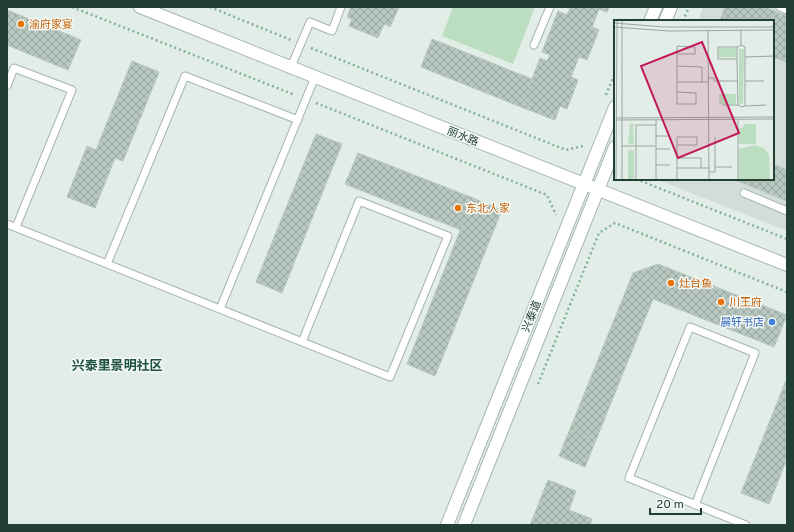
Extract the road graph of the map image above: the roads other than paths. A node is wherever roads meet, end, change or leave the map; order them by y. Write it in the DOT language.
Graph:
graph roads {
  1 [pos="140,7"];
  2 [pos="341,7"];
  3 [pos="550,7"];
  4 [pos="656,7"];
  5 [pos="671,7"];
  6 [pos="780,7"];
  7 [pos="787,10"];
  8 [pos="650,20"];
  9 [pos="665,20"];
  10 [pos="534,45"];
  11 [pos="291,67"];
  12 [pos="315,77"];
  13 [pos="7,86"];
  14 [pos="614,109"];
  15 [pos="298,120"];
  16 [pos="614,150"];
  17 [pos="584,184"];
  18 [pos="598,190"];
  19 [pos="744,193"];
  20 [pos="787,211"];
  21 [pos="7,224"];
  22 [pos="16,227"];
  23 [pos="107,264"];
  24 [pos="787,265"];
  25 [pos="220,309"];
  26 [pos="302,342"];
  27 [pos="695,504"];
  28 [pos="447,525"];
  29 [pos="464,525"];
  30 [pos="746,525"];
  1 -- 11 [label="street, 丽水路"];
  2 -- 11 [label="lane"];
  3 -- 10 [label="lane"];
  4 -- 8 [label="street"];
  5 -- 9 [label="street"];
  6 -- 7 [label="lane"];
  11 -- 12 [label="street, 丽水路"];
  12 -- 15 [label="lane"];
  12 -- 17 [label="street, 丽水路"];
  13 -- 22 [label="lane"];
  14 -- 17 [label="street, 兴泰道"];
  15 -- 23 [label="lane"];
  15 -- 25 [label="lane"];
  16 -- 18 [label="street, 兴泰道"];
  17 -- 18 [label="street, 丽水路"];
  17 -- 28 [label="street, 兴泰道"];
  18 -- 24 [label="street, 丽水路"];
  18 -- 29 [label="street, 兴泰道"];
  19 -- 20 [label="lane"];
  21 -- 22 [label="lane"];
  22 -- 23 [label="lane"];
  23 -- 25 [label="lane"];
  25 -- 26 [label="lane"];
  26 -- 26 [label="lane"];
  27 -- 27 [label="lane"];
  27 -- 30 [label="lane"];
}
